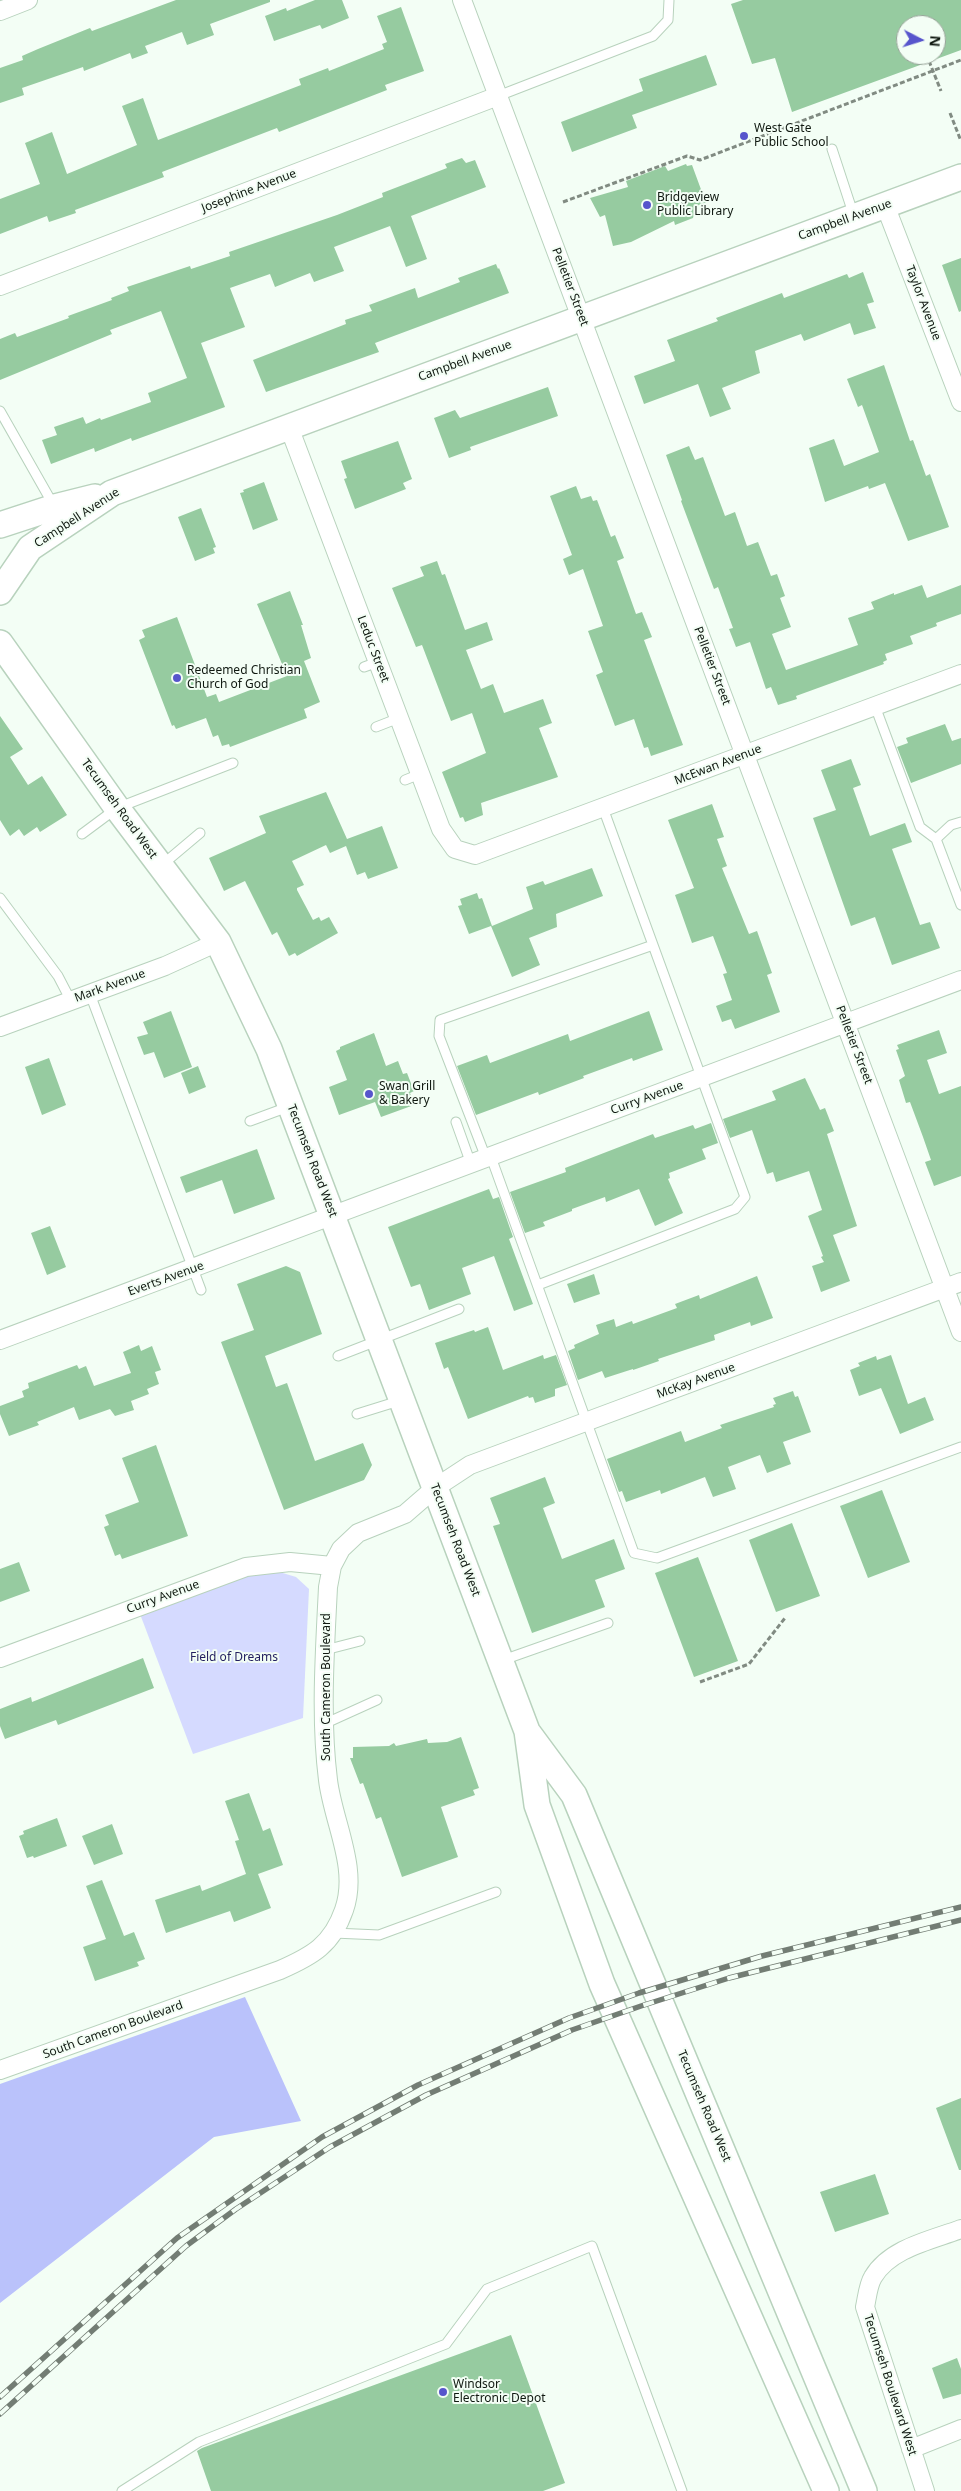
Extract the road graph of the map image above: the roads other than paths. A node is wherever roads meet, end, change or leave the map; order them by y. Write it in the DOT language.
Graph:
graph roads {
  1 [pos="28,0"];
  2 [pos="462,0"];
  3 [pos="669,0"];
  4 [pos="0,11"];
  5 [pos="498,96"];
  6 [pos="832,149"];
  7 [pos="961,177"];
  8 [pos="885,205"];
  9 [pos="854,217"];
  10 [pos="0,286"];
  11 [pos="581,318"];
  12 [pos="961,402"];
  13 [pos="0,411"];
  14 [pos="289,427"];
  15 [pos="112,493"];
  16 [pos="55,507"];
  17 [pos="0,525"];
  18 [pos="0,592"];
  19 [pos="0,643"];
  20 [pos="961,674"];
  21 [pos="875,706"];
  22 [pos="399,718"];
  23 [pos="376,727"];
  24 [pos="745,755"];
  25 [pos="233,763"];
  26 [pos="117,808"];
  27 [pos="603,808"];
  28 [pos="961,822"];
  29 [pos="200,833"];
  30 [pos="82,834"];
  31 [pos="936,839"];
  32 [pos="475,855"];
  33 [pos="161,866"];
  34 [pos="0,898"];
  35 [pos="961,905"];
  36 [pos="218,942"];
  37 [pos="653,945"];
  38 [pos="961,980"];
  39 [pos="90,994"];
  40 [pos="70,1001"];
  41 [pos="846,1024"];
  42 [pos="0,1027"];
  43 [pos="702,1078"];
  44 [pos="291,1106"];
  45 [pos="250,1121"];
  46 [pos="456,1122"];
  47 [pos="483,1159"];
  48 [pos="332,1216"];
  49 [pos="193,1269"];
  50 [pos="538,1285"];
  51 [pos="953,1285"];
  52 [pos="201,1290"];
  53 [pos="459,1309"];
  54 [pos="961,1332"];
  55 [pos="378,1338"];
  56 [pos="0,1340"];
  57 [pos="338,1356"];
  58 [pos="402,1400"];
  59 [pos="357,1414"];
  60 [pos="587,1421"];
  61 [pos="961,1447"];
  62 [pos="435,1488"];
  63 [pos="332,1566"];
  64 [pos="608,1623"];
  65 [pos="360,1642"];
  66 [pos="325,1650"];
  67 [pos="0,1658"];
  68 [pos="500,1661"];
  69 [pos="377,1700"];
  70 [pos="324,1724"];
  71 [pos="527,1731"];
  72 [pos="496,1892"];
  73 [pos="334,1933"];
  74 [pos="0,2070"];
  75 [pos="961,2229"];
  76 [pos="961,2430"];
  77 [pos="911,2448"];
  78 [pos="122,2491"];
  79 [pos="682,2491"];
  80 [pos="826,2491"];
  81 [pos="864,2491"];
  82 [pos="925,2491"];
  1 -- 4 [label="street"];
  2 -- 5 [label="street, Pelletier Street"];
  3 -- 5 [label="lane"];
  5 -- 10 [label="street, Josephine Avenue"];
  5 -- 11 [label="street, Pelletier Street"];
  6 -- 9 [label="lane"];
  7 -- 8 [label="main road, Campbell Avenue"];
  8 -- 9 [label="main road, Campbell Avenue"];
  8 -- 12 [label="street, Taylor Avenue"];
  9 -- 11 [label="main road, Campbell Avenue"];
  11 -- 14 [label="main road, Campbell Avenue"];
  11 -- 24 [label="street, Pelletier Street"];
  13 -- 16 [label="lane"];
  14 -- 15 [label="main road, Campbell Avenue"];
  14 -- 22 [label="street, Leduc Street"];
  15 -- 16 [label="main road"];
  15 -- 18 [label="main road, Campbell Avenue"];
  16 -- 17 [label="main road"];
  19 -- 26 [label="main road, Tecumseh Road West"];
  20 -- 21 [label="street, McEwan Avenue"];
  21 -- 24 [label="street, McEwan Avenue"];
  21 -- 31 [label="lane"];
  22 -- 23 [label="lane"];
  22 -- 32 [label="street, Leduc Street"];
  24 -- 27 [label="street, McEwan Avenue"];
  24 -- 41 [label="street, Pelletier Street"];
  25 -- 26 [label="lane"];
  26 -- 30 [label="lane"];
  26 -- 33 [label="main road, Tecumseh Road West"];
  27 -- 32 [label="street, McEwan Avenue"];
  27 -- 37 [label="lane"];
  28 -- 31 [label="lane"];
  29 -- 33 [label="lane"];
  31 -- 35 [label="lane"];
  33 -- 36 [label="main road, Tecumseh Road West"];
  34 -- 40 [label="lane"];
  36 -- 39 [label="street, Mark Avenue"];
  36 -- 44 [label="main road, Tecumseh Road West"];
  37 -- 43 [label="lane"];
  37 -- 47 [label="lane"];
  38 -- 41 [label="street, Curry Avenue"];
  39 -- 40 [label="street, Mark Avenue"];
  39 -- 49 [label="lane"];
  40 -- 42 [label="street, Mark Avenue"];
  41 -- 43 [label="street, Curry Avenue"];
  41 -- 51 [label="street, Pelletier Street"];
  43 -- 47 [label="street, Curry Avenue"];
  43 -- 50 [label="lane"];
  44 -- 45 [label="lane"];
  44 -- 48 [label="main road, Tecumseh Road West"];
  46 -- 47 [label="lane"];
  47 -- 48 [label="street, Curry Avenue"];
  47 -- 50 [label="lane"];
  48 -- 49 [label="street, Everts Avenue"];
  48 -- 55 [label="main road, Tecumseh Road West"];
  49 -- 52 [label="lane"];
  49 -- 56 [label="street, Everts Avenue"];
  50 -- 60 [label="lane"];
  51 -- 54 [label="street, Pelletier Street"];
  51 -- 60 [label="street, McKay Avenue"];
  53 -- 55 [label="lane"];
  55 -- 57 [label="lane"];
  55 -- 58 [label="main road, Tecumseh Road West"];
  58 -- 59 [label="lane"];
  58 -- 62 [label="main road, Tecumseh Road West"];
  60 -- 61 [label="lane"];
  60 -- 62 [label="street, McKay Avenue"];
  62 -- 63 [label="street, South Cameron Boulevard"];
  62 -- 68 [label="main road, Tecumseh Road West"];
  63 -- 66 [label="street, South Cameron Boulevard"];
  63 -- 67 [label="street, Curry Avenue"];
  64 -- 68 [label="lane"];
  65 -- 66 [label="lane"];
  66 -- 70 [label="street, South Cameron Boulevard"];
  68 -- 71 [label="main road, Tecumseh Road West"];
  69 -- 70 [label="lane"];
  70 -- 73 [label="street, South Cameron Boulevard"];
  71 -- 80 [label="main road, Tecumseh Road West"];
  71 -- 81 [label="main road, Tecumseh Road West"];
  72 -- 73 [label="lane"];
  73 -- 74 [label="street, South Cameron Boulevard"];
  75 -- 77 [label="street, Tecumseh Boulevard West"];
  76 -- 77 [label="street"];
  77 -- 82 [label="street, Tecumseh Boulevard West"];
  78 -- 79 [label="lane"];
}
